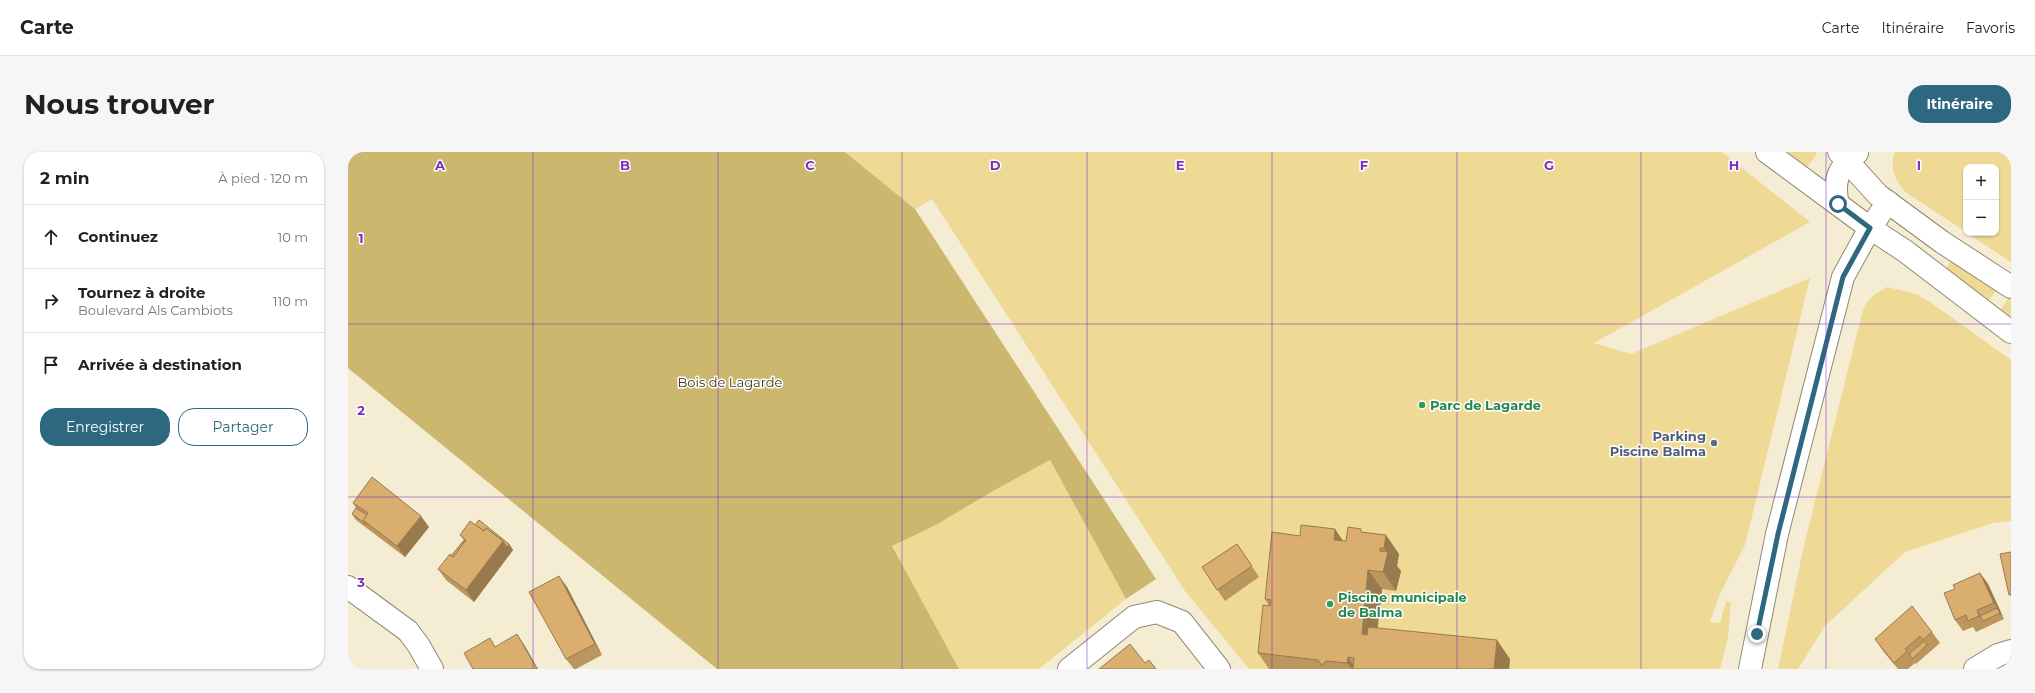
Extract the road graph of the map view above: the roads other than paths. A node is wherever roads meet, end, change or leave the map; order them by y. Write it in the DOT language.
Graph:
graph roads {
  1 [pos="1767,152"];
  2 [pos="1848,155"];
  3 [pos="1888,202"];
  4 [pos="1838,204"];
  5 [pos="1870,228"];
  6 [pos="2011,287"];
  7 [pos="2011,332"];
  8 [pos="348,587"];
  9 [pos="2011,651"];
  10 [pos="432,669"];
  11 [pos="1069,669"];
  12 [pos="1219,669"];
  13 [pos="1750,669"];
  14 [pos="1975,669"];
  1 -- 4 [label="street"];
  2 -- 3 [label="street"];
  2 -- 4 [label="street"];
  3 -- 5 [label="street"];
  3 -- 6 [label="street"];
  4 -- 5 [label="street"];
  5 -- 7 [label="street"];
  5 -- 13 [label="street"];
  8 -- 10 [label="street"];
  9 -- 14 [label="street"];
  11 -- 12 [label="street"];
}
